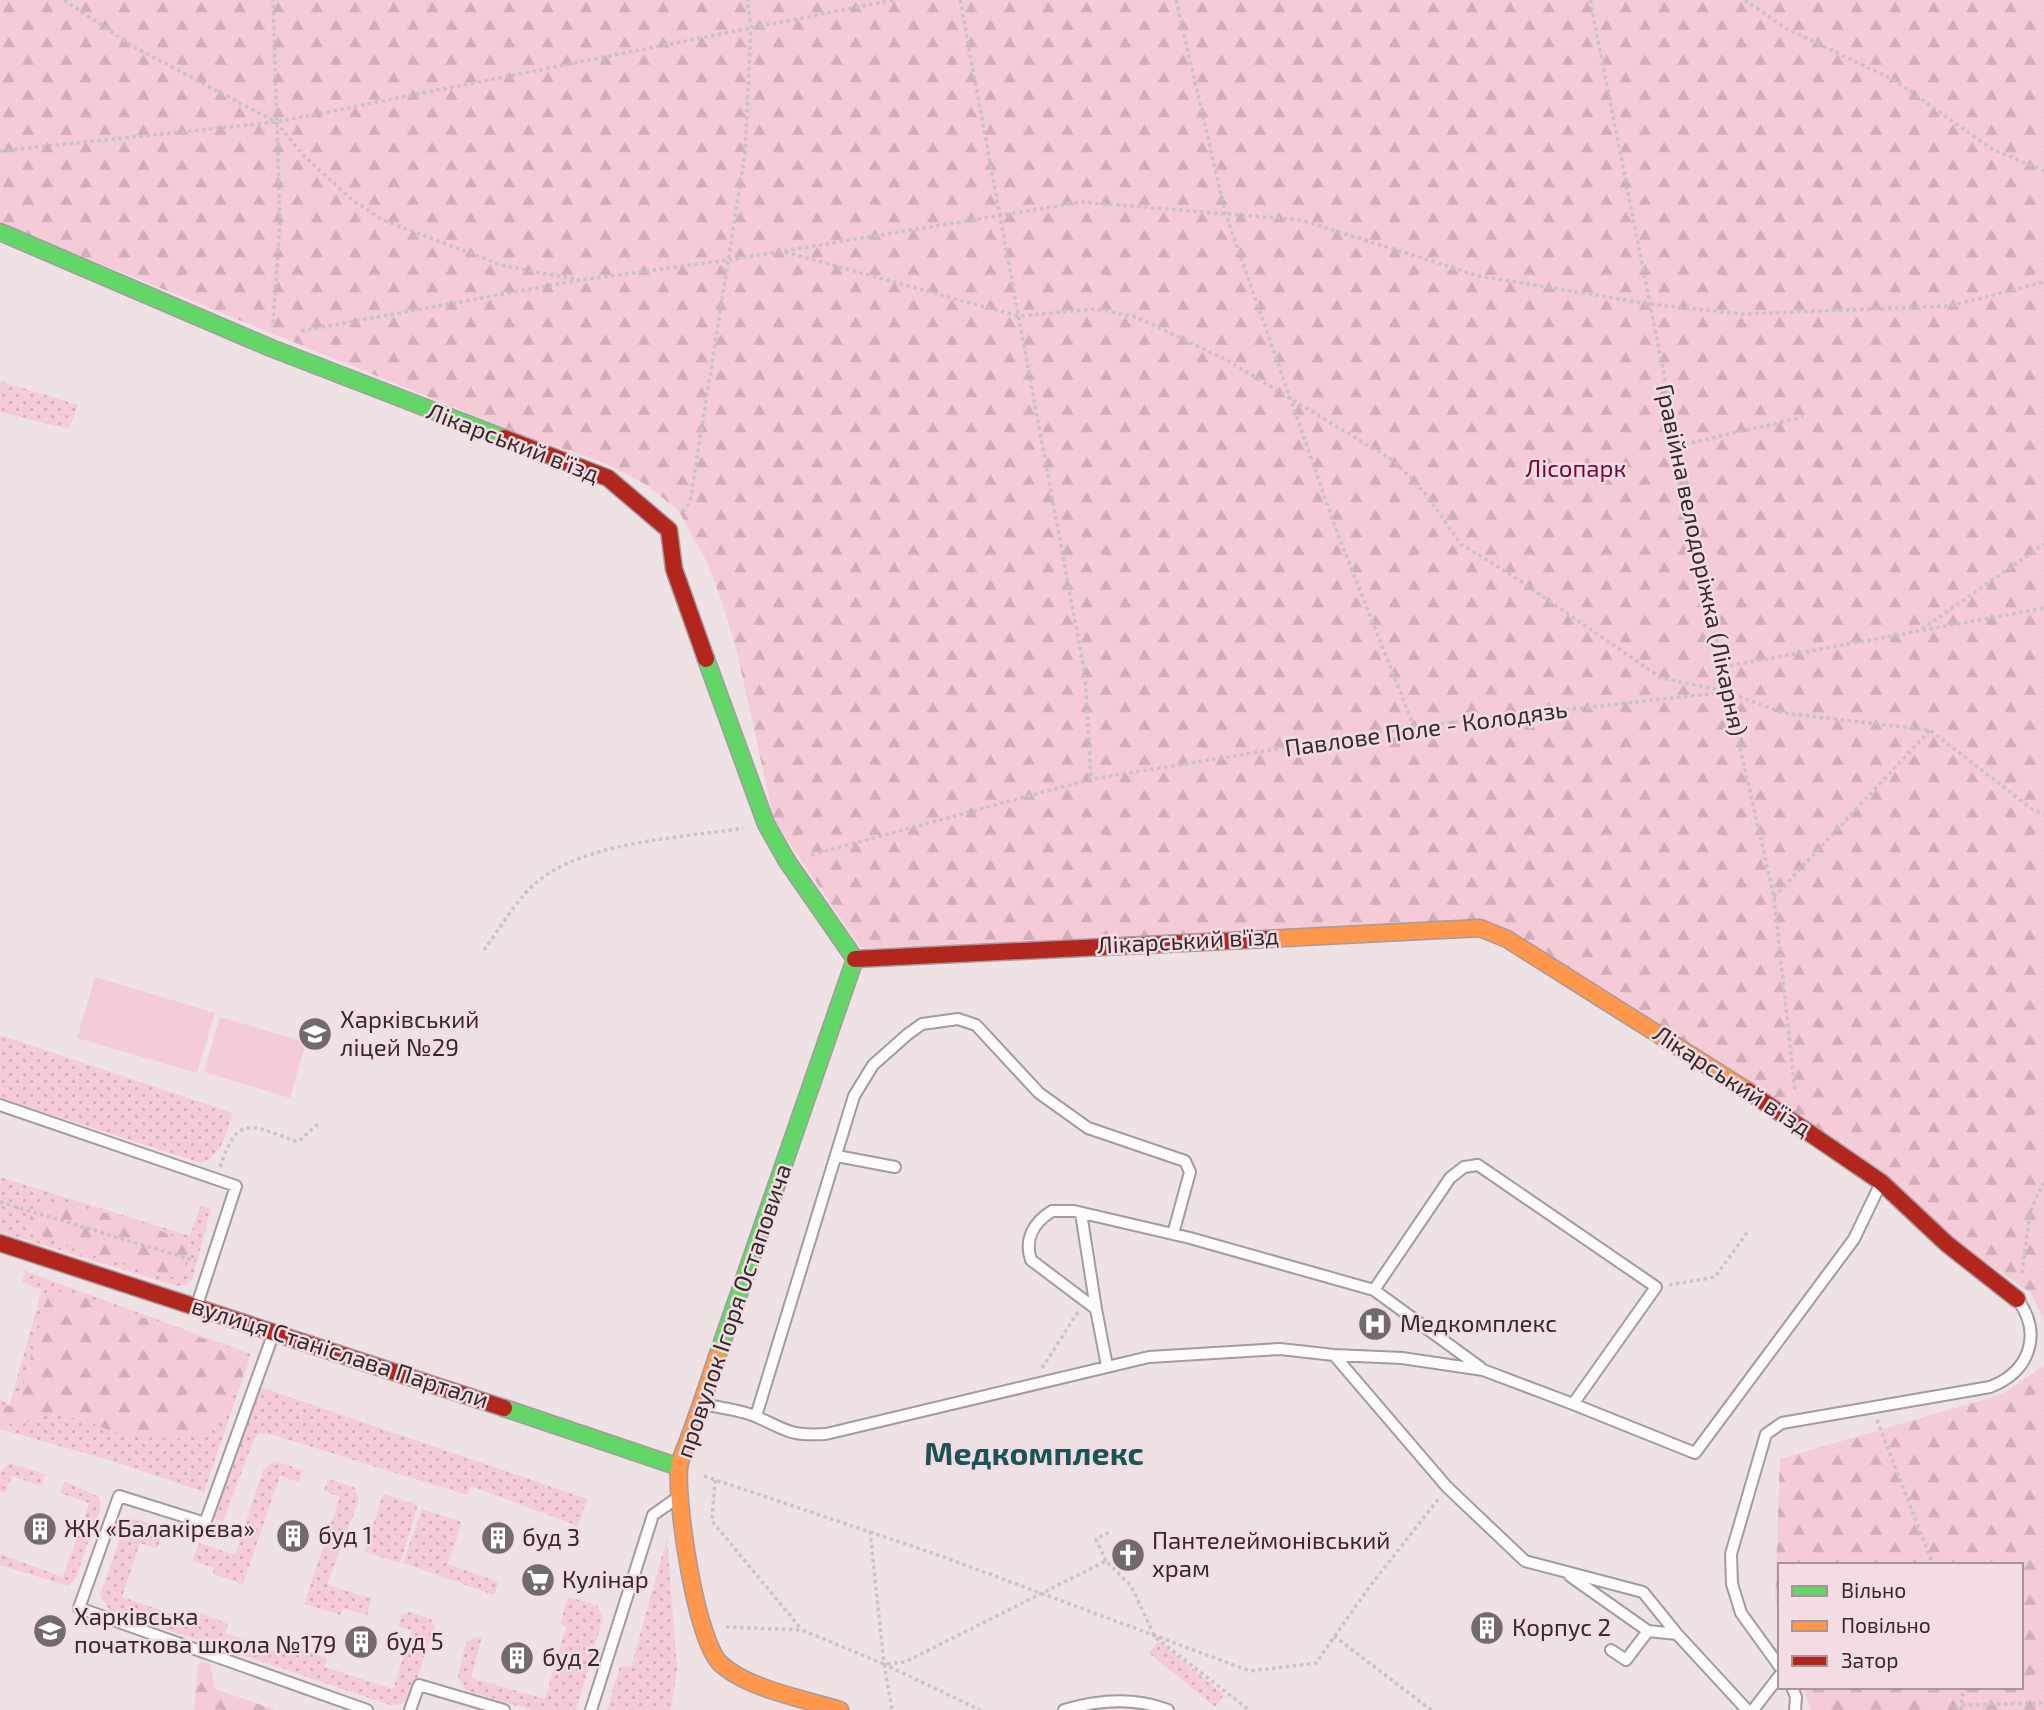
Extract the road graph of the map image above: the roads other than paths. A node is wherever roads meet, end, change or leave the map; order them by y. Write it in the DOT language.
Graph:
graph roads {
  1 [pos="0,232"];
  2 [pos="855,959"];
  3 [pos="0,1105"];
  4 [pos="837,1156"];
  5 [pos="895,1167"];
  6 [pos="1881,1182"];
  7 [pos="1082,1213"];
  8 [pos="1172,1234"];
  9 [pos="0,1243"];
  10 [pos="1374,1290"];
  11 [pos="2017,1299"];
  12 [pos="197,1305"];
  13 [pos="1096,1309"];
  14 [pos="275,1331"];
  15 [pos="1334,1355"];
  16 [pos="1107,1366"];
  17 [pos="1483,1370"];
  18 [pos="703,1404"];
  19 [pos="1573,1404"];
  20 [pos="755,1416"];
  21 [pos="679,1467"];
  22 [pos="681,1494"];
  23 [pos="1568,1574"];
  24 [pos="1648,1631"];
  25 [pos="1677,1634"];
  26 [pos="1611,1650"];
  27 [pos="1778,1664"];
  28 [pos="1778,1678"];
  29 [pos="1793,1689"];
  30 [pos="1086,1707"];
  31 [pos="367,1710"];
  32 [pos="410,1710"];
  33 [pos="504,1710"];
  34 [pos="591,1710"];
  35 [pos="841,1710"];
  36 [pos="1064,1710"];
  37 [pos="1167,1710"];
  38 [pos="1747,1710"];
  39 [pos="1753,1710"];
  40 [pos="1795,1710"];
  1 -- 2 [label="street, Лікарський в'їзд"];
  2 -- 6 [label="street, Лікарський в'їзд"];
  2 -- 18 [label="street, провулок Ігоря Остаповича"];
  3 -- 12 [label="lane"];
  4 -- 5 [label="lane"];
  4 -- 8 [label="lane"];
  4 -- 20 [label="lane"];
  6 -- 11 [label="street, Лікарський в'їзд"];
  6 -- 19 [label="lane"];
  7 -- 8 [label="lane"];
  7 -- 13 [label="lane"];
  7 -- 13 [label="lane"];
  8 -- 10 [label="lane"];
  9 -- 12 [label="street, вулиця Станіслава Партали"];
  10 -- 17 [label="lane"];
  10 -- 19 [label="lane"];
  11 -- 27 [label="lane"];
  12 -- 14 [label="street, вулиця Станіслава Партали"];
  13 -- 16 [label="lane"];
  14 -- 21 [label="street, вулиця Станіслава Партали"];
  14 -- 31 [label="lane"];
  15 -- 16 [label="lane"];
  15 -- 17 [label="lane"];
  15 -- 23 [label="lane"];
  16 -- 20 [label="lane"];
  17 -- 19 [label="lane"];
  18 -- 20 [label="lane"];
  18 -- 21 [label="street, провулок Ігоря Остаповича"];
  21 -- 22 [label="street, провулок Ігоря Остаповича"];
  22 -- 34 [label="lane"];
  22 -- 35 [label="street, провулок Ігоря Остаповича"];
  23 -- 24 [label="lane"];
  23 -- 25 [label="lane"];
  24 -- 25 [label="lane"];
  24 -- 26 [label="lane"];
  25 -- 38 [label="lane"];
  28 -- 39 [label="lane"];
  29 -- 40 [label="lane"];
  30 -- 36 [label="lane"];
  30 -- 37 [label="lane"];
  32 -- 33 [label="lane"];
}
